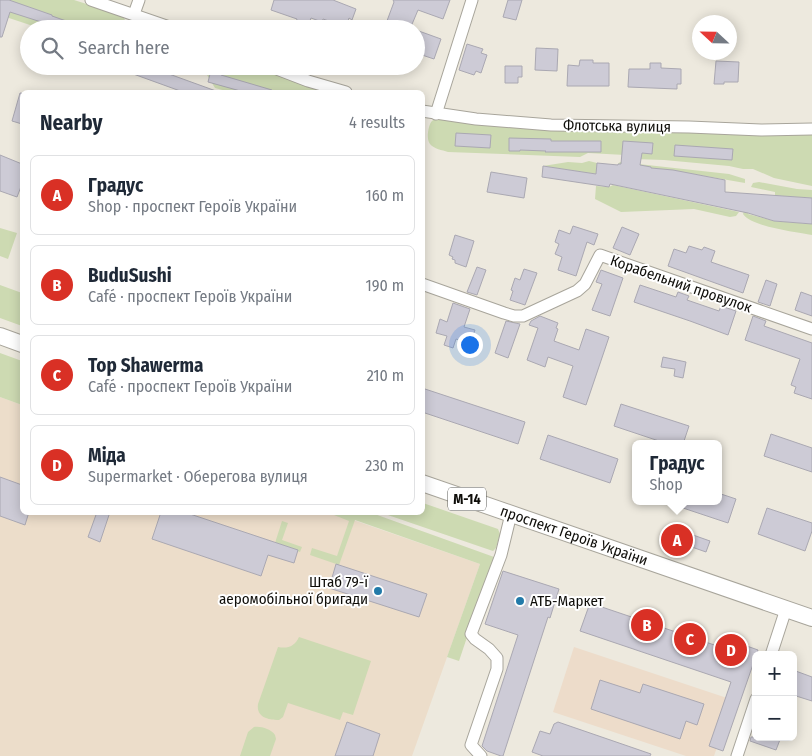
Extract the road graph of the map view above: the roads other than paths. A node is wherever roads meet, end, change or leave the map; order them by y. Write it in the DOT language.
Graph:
graph roads {
  1 [pos="91,0"];
  2 [pos="139,0"];
  3 [pos="472,0"];
  4 [pos="134,14"];
  5 [pos="150,20"];
  6 [pos="292,75"];
  7 [pos="339,90"];
  8 [pos="425,112"];
  9 [pos="436,114"];
  10 [pos="812,130"];
  11 [pos="425,285"];
  12 [pos="812,329"];
  13 [pos="0,336"];
  14 [pos="20,343"];
  15 [pos="425,484"];
  16 [pos="511,514"];
  17 [pos="786,609"];
  18 [pos="812,618"];
  19 [pos="772,651"];
  20 [pos="752,711"];
  21 [pos="481,756"];
  22 [pos="737,756"];
  1 -- 4 [label="street"];
  2 -- 4 [label="street"];
  3 -- 9 [label="street"];
  4 -- 5 [label="street"];
  6 -- 7 [label="street"];
  8 -- 9 [label="street, Флотська вулиця"];
  9 -- 10 [label="street, Флотська вулиця"];
  11 -- 12 [label="street, Корабельний провулок"];
  13 -- 14 [label="highway"];
  15 -- 16 [label="highway, проспект Героїв України / М-14"];
  16 -- 17 [label="highway, проспект Героїв України / М-14"];
  16 -- 21 [label="street"];
  17 -- 18 [label="highway, проспект Героїв України / М-14"];
  17 -- 19 [label="street"];
  20 -- 22 [label="street"];
}
